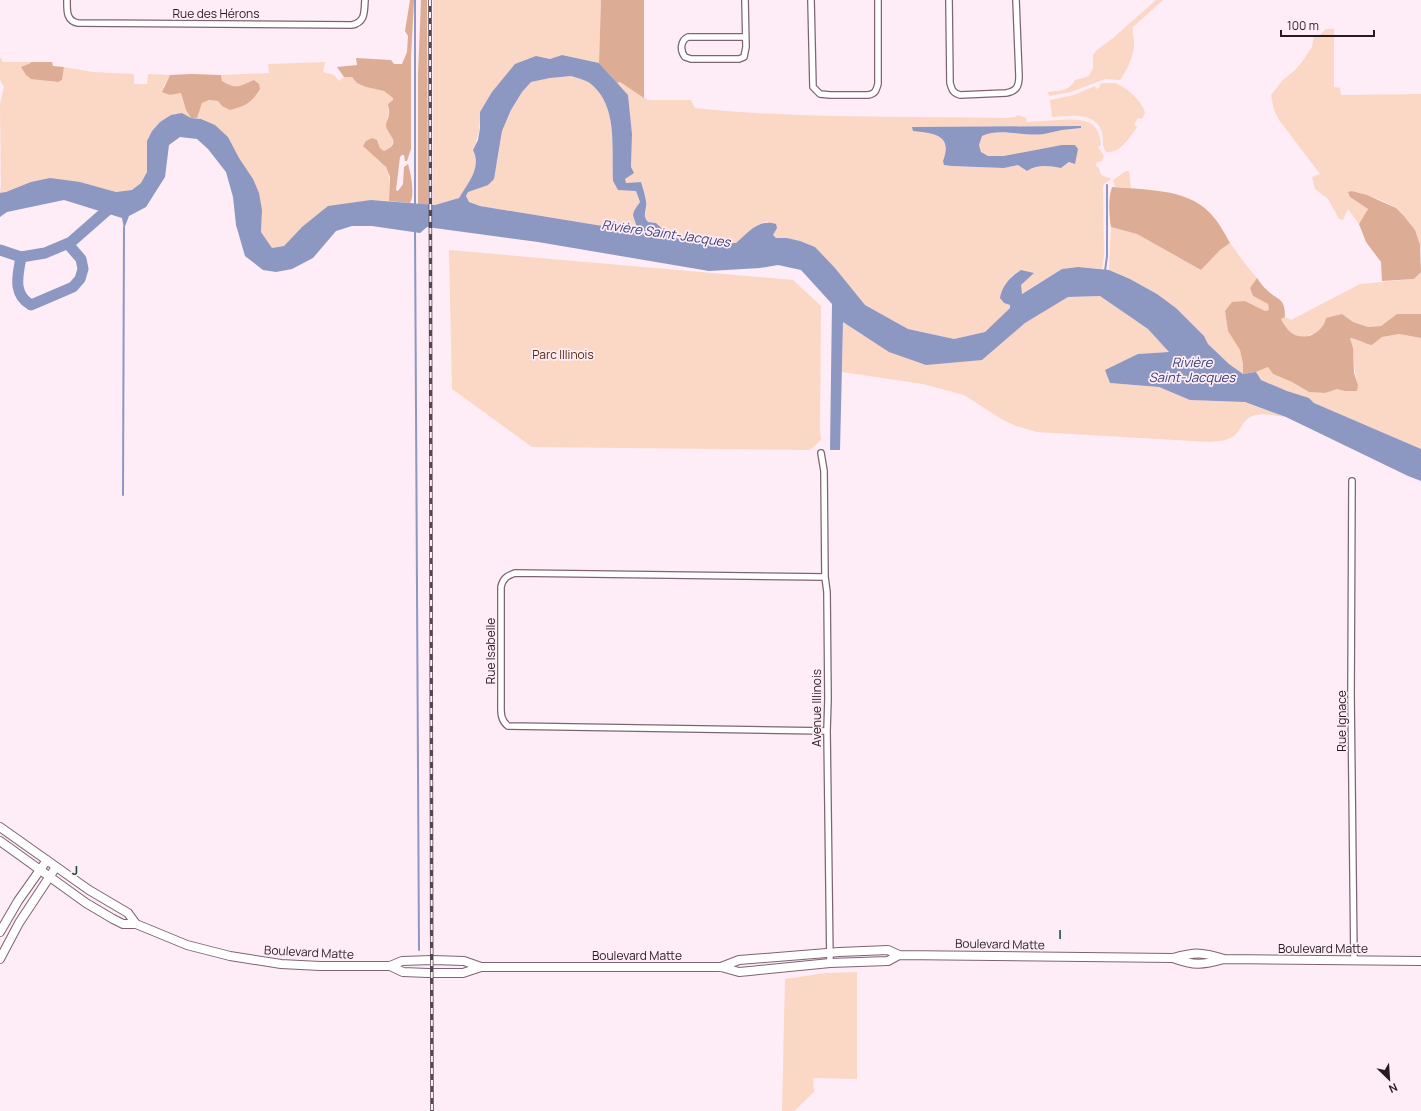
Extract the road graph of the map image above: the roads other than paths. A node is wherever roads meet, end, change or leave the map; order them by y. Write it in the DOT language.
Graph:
graph roads {
  1 [pos="67,0"];
  2 [pos="365,0"];
  3 [pos="745,0"];
  4 [pos="811,0"];
  5 [pos="878,0"];
  6 [pos="948,0"];
  7 [pos="1016,0"];
  8 [pos="746,37"];
  9 [pos="821,453"];
  10 [pos="1352,481"];
  11 [pos="825,577"];
  12 [pos="826,731"];
  13 [pos="0,827"];
  14 [pos="0,842"];
  15 [pos="47,860"];
  16 [pos="56,867"];
  17 [pos="39,870"];
  18 [pos="49,877"];
  19 [pos="136,924"];
  20 [pos="0,932"];
  21 [pos="830,952"];
  22 [pos="898,955"];
  23 [pos="0,959"];
  24 [pos="1354,960"];
  25 [pos="1421,961"];
  26 [pos="830,963"];
  27 [pos="390,966"];
  28 [pos="721,966"];
  29 [pos="481,967"];
  1 -- 2 [label="street, Rue des Hérons"];
  3 -- 8 [label="street"];
  4 -- 5 [label="street"];
  6 -- 7 [label="street"];
  8 -- 8 [label="street"];
  9 -- 11 [label="street, Avenue Illinois"];
  10 -- 24 [label="street, Rue Ignace"];
  11 -- 12 [label="street, Avenue Illinois"];
  11 -- 12 [label="street, Rue Isabelle"];
  12 -- 21 [label="street, Avenue Illinois"];
  13 -- 15 [label="main road, Boulevard Matte"];
  14 -- 17 [label="main road, Boulevard Matte"];
  15 -- 16 [label="main road, Boulevard Matte"];
  15 -- 17 [label="main road"];
  16 -- 18 [label="main road"];
  16 -- 19 [label="main road, Boulevard Matte"];
  17 -- 18 [label="main road, Boulevard Matte"];
  17 -- 20 [label="main road"];
  18 -- 19 [label="main road, Boulevard Matte"];
  18 -- 23 [label="main road"];
  19 -- 27 [label="main road, Boulevard Matte"];
  21 -- 22 [label="main road, Boulevard Matte"];
  21 -- 26 [label="street, Avenue Illinois"];
  21 -- 28 [label="main road, Boulevard Matte"];
  22 -- 24 [label="main road, Boulevard Matte"];
  22 -- 26 [label="main road, Boulevard Matte"];
  24 -- 25 [label="main road, Boulevard Matte"];
  26 -- 28 [label="main road, Boulevard Matte"];
  27 -- 29 [label="main road, Boulevard Matte"];
  27 -- 29 [label="main road, Boulevard Matte"];
  28 -- 29 [label="main road, Boulevard Matte"];
}
